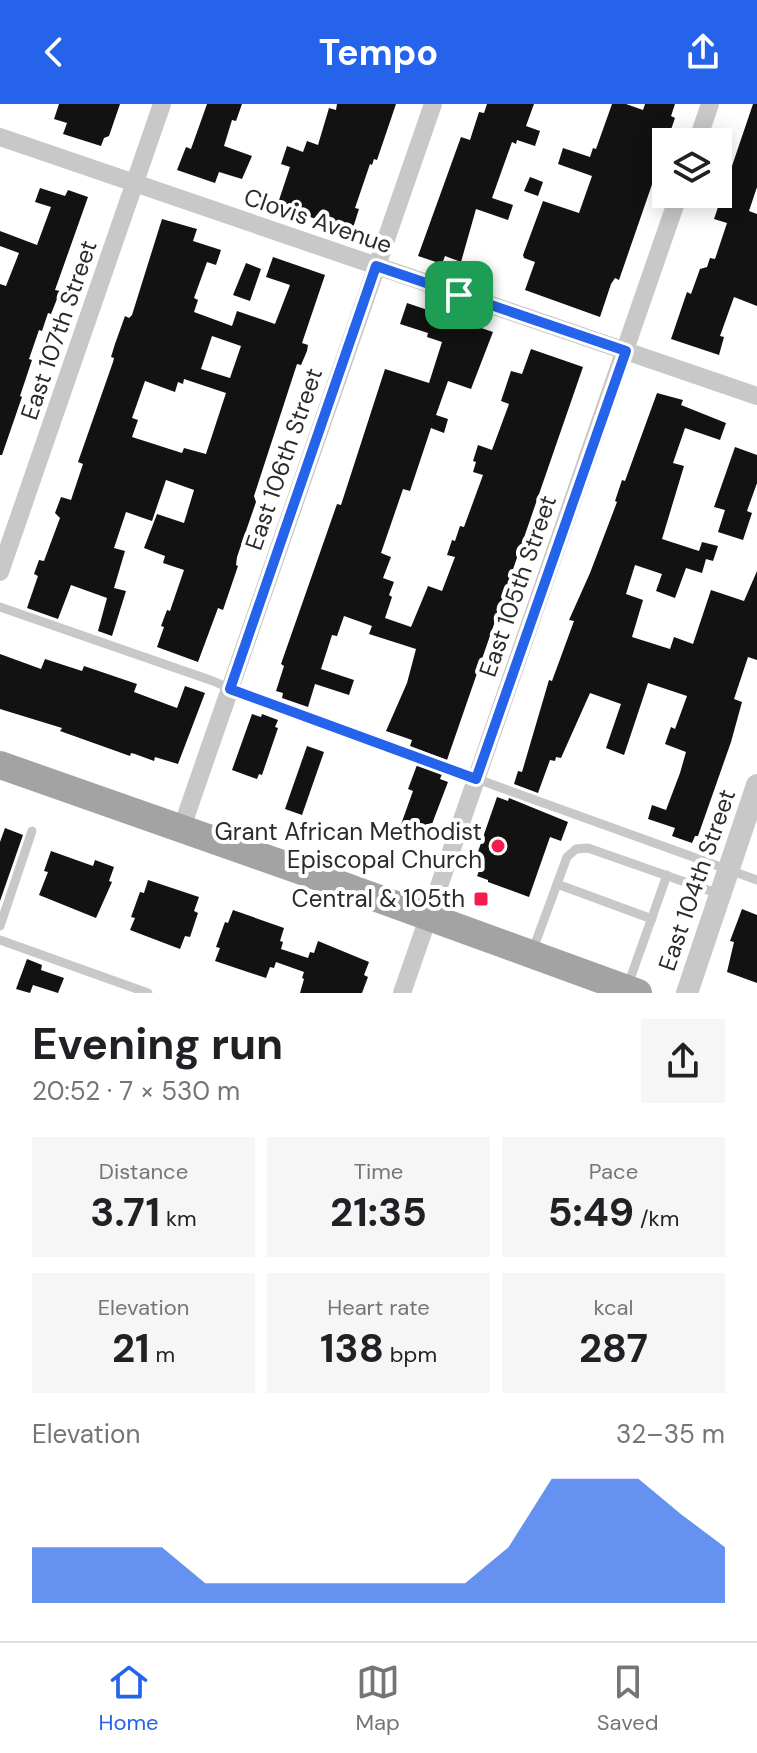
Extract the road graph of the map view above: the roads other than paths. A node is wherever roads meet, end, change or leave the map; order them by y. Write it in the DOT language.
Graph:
graph roads {
  1 [pos="162,104"];
  2 [pos="433,104"];
  3 [pos="710,104"];
  4 [pos="702,128"];
  5 [pos="0,137"];
  6 [pos="136,183"];
  7 [pos="674,208"];
  8 [pos="376,266"];
  9 [pos="626,351"];
  10 [pos="757,396"];
  11 [pos="0,572"];
  12 [pos="0,607"];
  13 [pos="230,689"];
  14 [pos="0,765"];
  15 [pos="476,779"];
  16 [pos="757,785"];
  17 [pos="181,830"];
  18 [pos="32,831"];
  19 [pos="727,870"];
  20 [pos="667,875"];
  21 [pos="757,880"];
  22 [pos="557,884"];
  23 [pos="719,894"];
  24 [pos="428,916"];
  25 [pos="652,919"];
  26 [pos="0,926"];
  27 [pos="0,940"];
  28 [pos="532,954"];
  29 [pos="632,991"];
  30 [pos="148,993"];
  31 [pos="402,993"];
  32 [pos="687,993"];
  1 -- 6 [label="street, East 107th Street"];
  2 -- 8 [label="street, East 106th Street"];
  3 -- 4 [label="street"];
  5 -- 6 [label="street, Clovis Avenue"];
  6 -- 8 [label="street, Clovis Avenue"];
  6 -- 11 [label="street, East 107th Street"];
  7 -- 9 [label="street, East 105th Street"];
  8 -- 9 [label="street, Clovis Avenue"];
  8 -- 13 [label="street, East 106th Street"];
  9 -- 10 [label="street, Clovis Avenue"];
  9 -- 15 [label="street, East 105th Street"];
  12 -- 13 [label="lane"];
  13 -- 15 [label="lane"];
  13 -- 17 [label="street, East 106th Street"];
  14 -- 17 [label="main road"];
  15 -- 19 [label="lane"];
  15 -- 24 [label="street, East 105th Street"];
  16 -- 19 [label="street, East 104th Street"];
  17 -- 24 [label="main road"];
  18 -- 26 [label="lane"];
  19 -- 21 [label="lane"];
  19 -- 23 [label="street, East 104th Street"];
  20 -- 22 [label="lane"];
  20 -- 23 [label="lane"];
  20 -- 25 [label="lane"];
  22 -- 25 [label="lane"];
  22 -- 28 [label="lane"];
  23 -- 32 [label="street, East 104th Street"];
  24 -- 28 [label="main road"];
  24 -- 31 [label="street, East 105th Street"];
  25 -- 29 [label="lane"];
  27 -- 30 [label="lane"];
  28 -- 29 [label="main road"];
}
